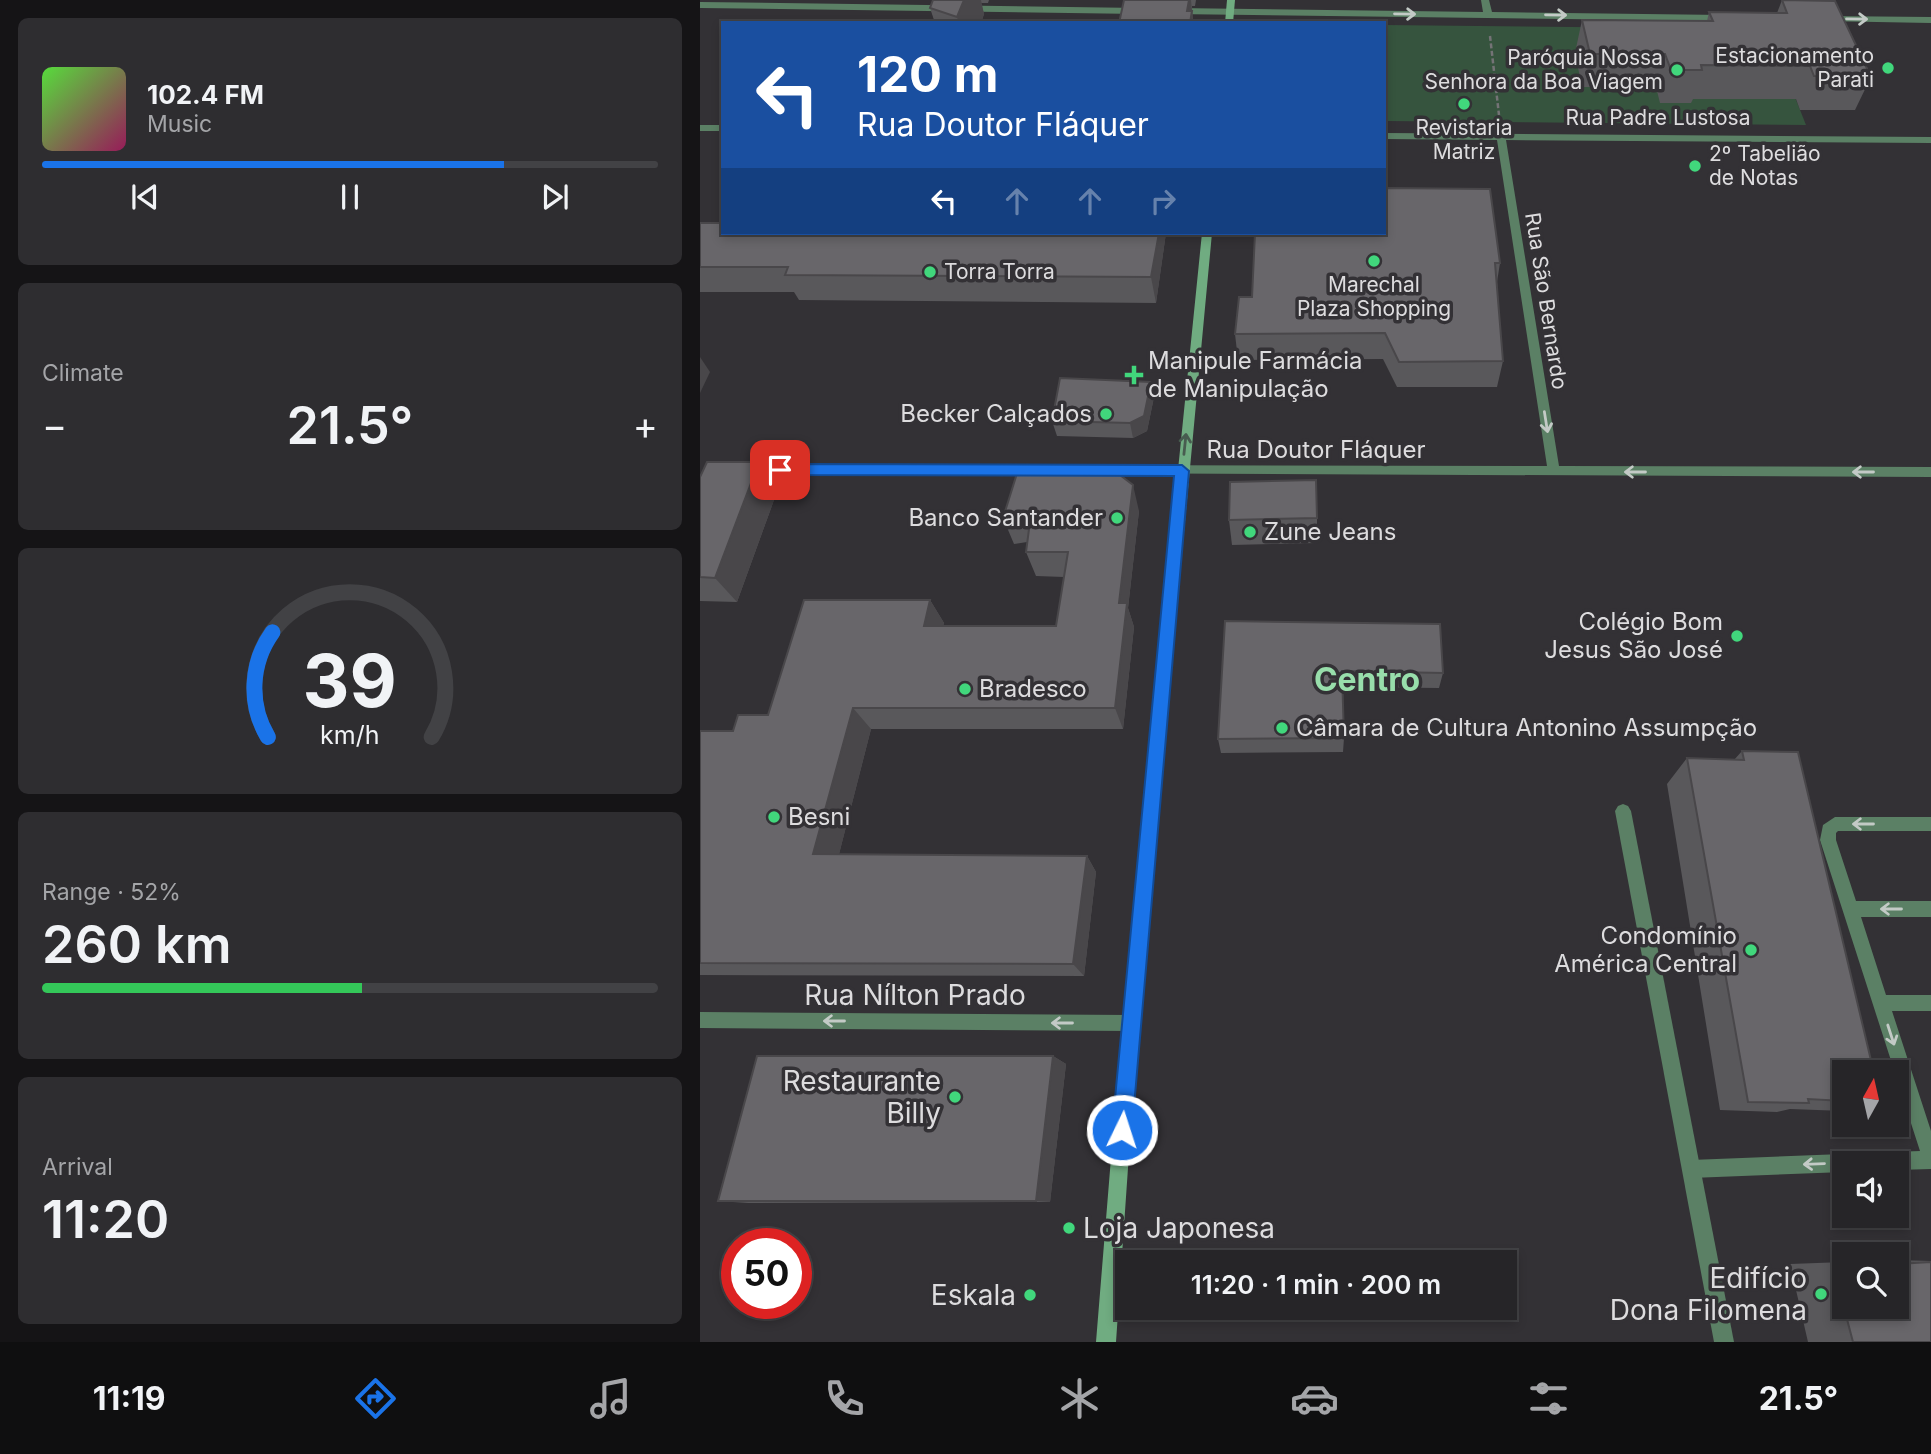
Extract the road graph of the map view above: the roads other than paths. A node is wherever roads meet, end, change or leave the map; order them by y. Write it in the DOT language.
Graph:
graph roads {
  1 [pos="1231,0"];
  2 [pos="1485,0"];
  3 [pos="700,5"];
  4 [pos="1151,11"];
  5 [pos="1164,11"];
  6 [pos="1230,12"];
  7 [pos="1488,15"];
  8 [pos="1732,18"];
  9 [pos="1814,19"];
  10 [pos="1931,20"];
  11 [pos="1229,21"];
  12 [pos="700,128"];
  13 [pos="721,128"];
  14 [pos="1386,135"];
  15 [pos="1501,136"];
  16 [pos="1931,139"];
  17 [pos="1207,235"];
  18 [pos="727,470"];
  19 [pos="1182,471"];
  20 [pos="1554,471"];
  21 [pos="1931,472"];
  22 [pos="1623,811"];
  23 [pos="1931,824"];
  24 [pos="1851,909"];
  25 [pos="1931,909"];
  26 [pos="1881,1003"];
  27 [pos="1931,1003"];
  28 [pos="700,1020"];
  29 [pos="1130,1023"];
  30 [pos="1931,1159"];
  31 [pos="1691,1169"];
  32 [pos="1106,1342"];
  33 [pos="1724,1342"];
  1 -- 6 [label="main road"];
  2 -- 7 [label="street"];
  3 -- 4 [label="street"];
  5 -- 6 [label="street"];
  6 -- 7 [label="street, one-way"];
  6 -- 11 [label="main road"];
  7 -- 8 [label="street, one-way"];
  9 -- 10 [label="street, one-way"];
  12 -- 13 [label="street"];
  14 -- 15 [label="street, Rua Padre Lustosa"];
  15 -- 16 [label="street, Rua Padre Lustosa"];
  15 -- 20 [label="street, Rua São Bernardo, one-way"];
  19 -- 17 [label="main road, one-way"];
  18 -- 19 [label="street, Rua Doutor Fláquer"];
  19 -- 20 [label="street, Rua Doutor Fláquer"];
  19 -- 29 [label="main road"];
  21 -- 20 [label="street, Rua Doutor Fláquer, one-way"];
  22 -- 31 [label="street"];
  23 -- 24 [label="street, one-way"];
  25 -- 24 [label="street, one-way"];
  24 -- 26 [label="street"];
  26 -- 27 [label="street"];
  26 -- 30 [label="street, one-way"];
  29 -- 28 [label="street, Rua Nílton Prado, one-way"];
  29 -- 32 [label="main road"];
  30 -- 31 [label="street, one-way"];
  31 -- 33 [label="street"];
}
